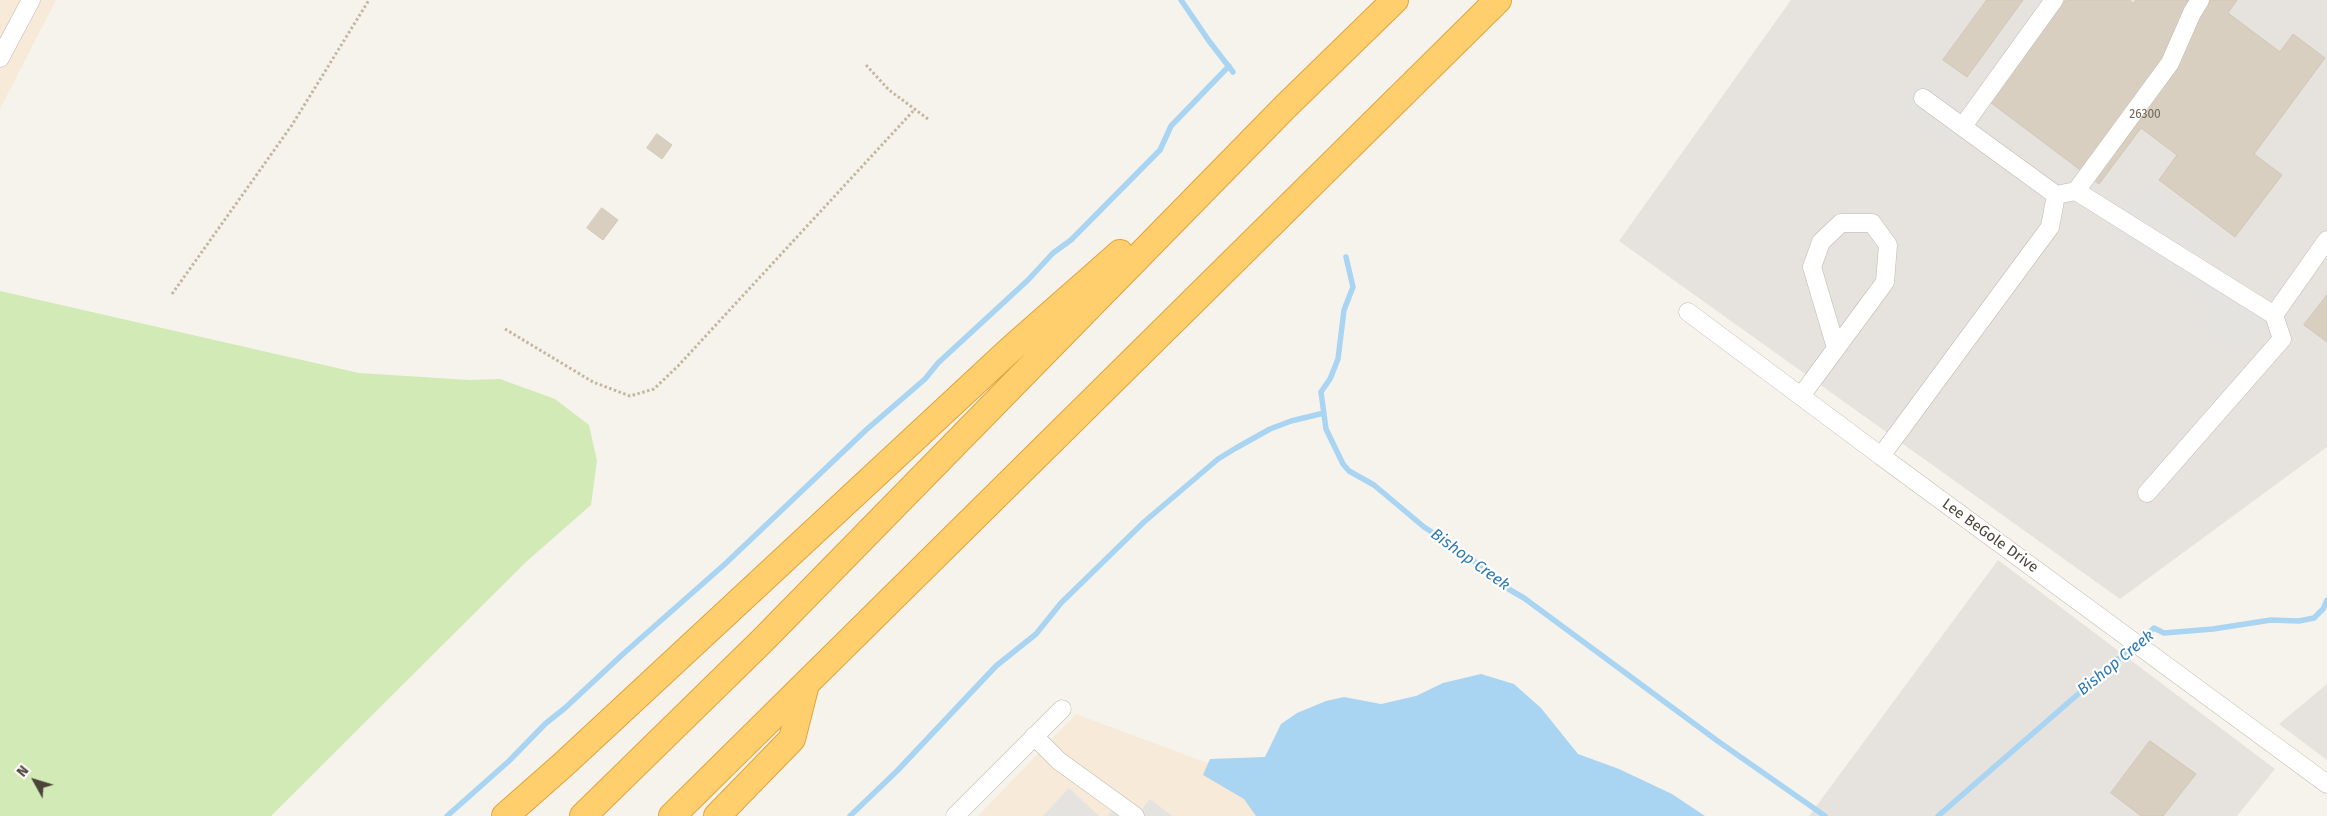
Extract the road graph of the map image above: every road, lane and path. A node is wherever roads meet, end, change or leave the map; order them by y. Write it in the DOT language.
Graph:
graph roads {
  1 [pos="31,0"];
  2 [pos="369,0"];
  3 [pos="1395,0"];
  4 [pos="1498,0"];
  5 [pos="2054,0"];
  6 [pos="2200,0"];
  7 [pos="0,58"];
  8 [pos="866,64"];
  9 [pos="1923,98"];
  10 [pos="1286,107"];
  11 [pos="915,109"];
  12 [pos="928,119"];
  13 [pos="1963,126"];
  14 [pos="2076,191"];
  15 [pos="2056,195"];
  16 [pos="2327,240"];
  17 [pos="172,294"];
  18 [pos="1688,312"];
  19 [pos="2274,315"];
  20 [pos="505,329"];
  21 [pos="1836,348"];
  22 [pos="1801,396"];
  23 [pos="1881,456"];
  24 [pos="2148,493"];
  25 [pos="807,683"];
  26 [pos="1062,709"];
  27 [pos="1034,736"];
  28 [pos="2327,784"];
  29 [pos="505,816"];
  30 [pos="583,816"];
  31 [pos="672,816"];
  32 [pos="717,816"];
  33 [pos="955,816"];
  34 [pos="1135,816"];
  1 -- 7 [label="street"];
  2 -- 17 [label="path"];
  3 -- 10 [label="highway"];
  4 -- 25 [label="highway"];
  5 -- 13 [label="street"];
  6 -- 14 [label="street"];
  8 -- 11 [label="path"];
  9 -- 13 [label="street"];
  10 -- 29 [label="highway"];
  10 -- 30 [label="highway"];
  11 -- 12 [label="path"];
  11 -- 20 [label="path"];
  13 -- 15 [label="street"];
  14 -- 15 [label="street"];
  14 -- 19 [label="street"];
  15 -- 23 [label="street"];
  16 -- 19 [label="street"];
  18 -- 22 [label="street, Lee BeGole Drive"];
  19 -- 24 [label="street"];
  21 -- 21 [label="street"];
  21 -- 22 [label="street"];
  22 -- 23 [label="street, Lee BeGole Drive"];
  23 -- 28 [label="street, Lee BeGole Drive"];
  25 -- 31 [label="highway"];
  25 -- 32 [label="highway"];
  26 -- 27 [label="street"];
  27 -- 33 [label="street"];
  27 -- 34 [label="street"];
}
